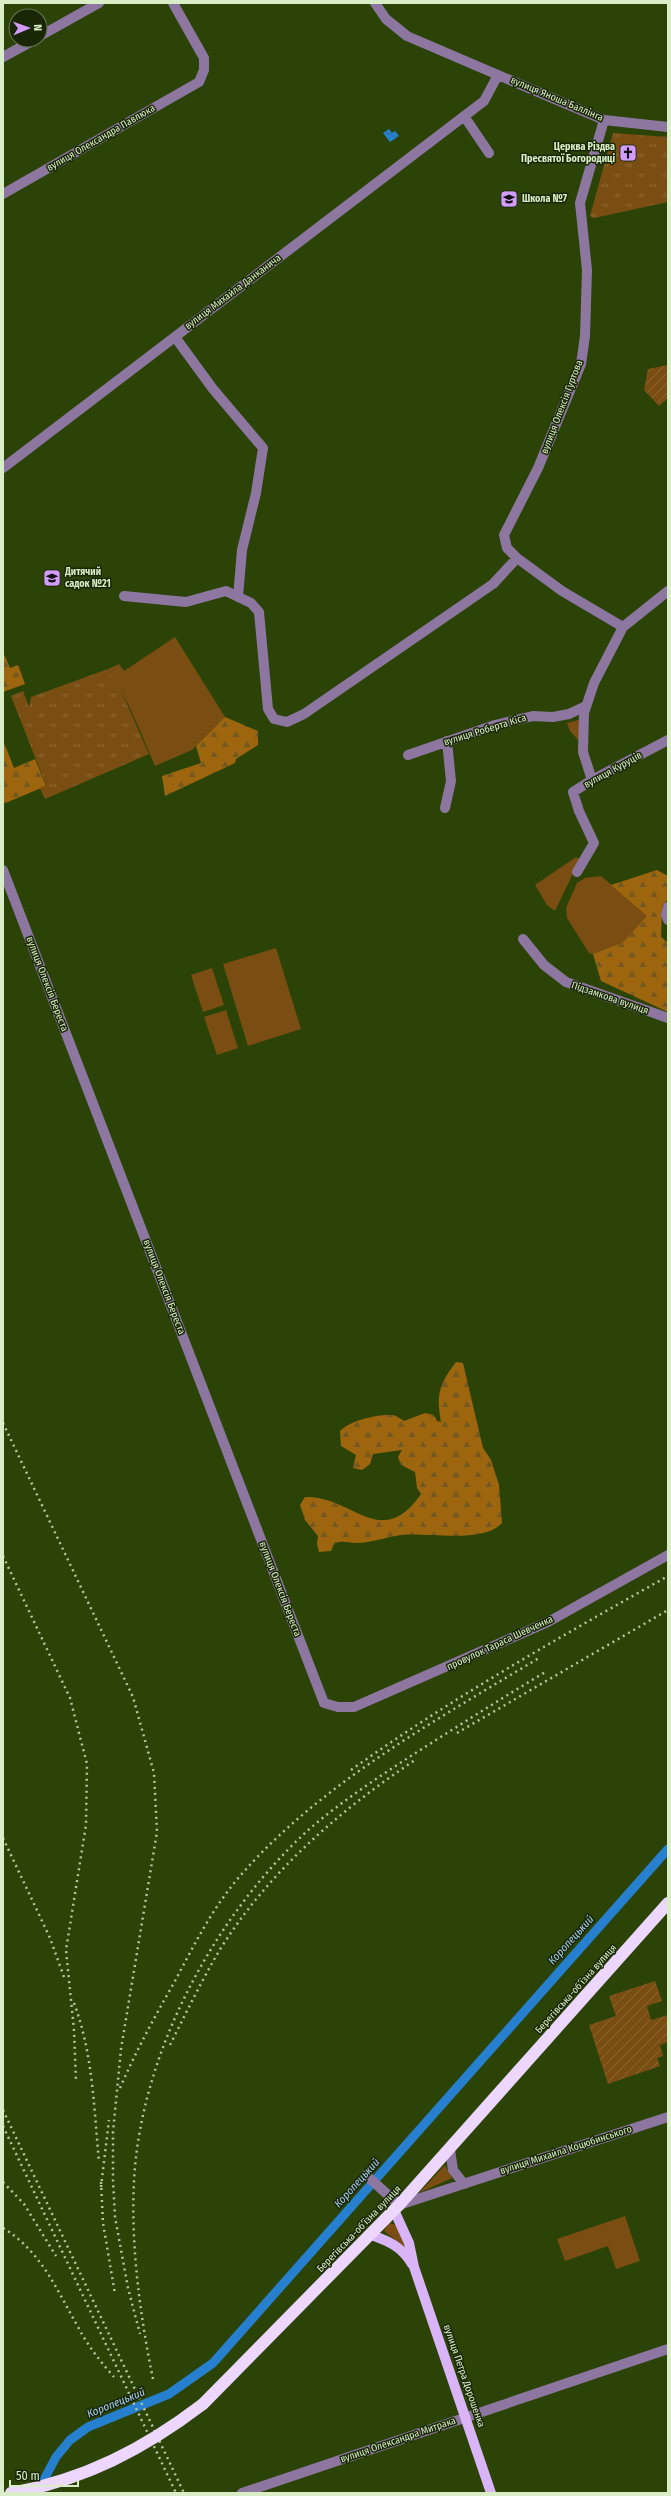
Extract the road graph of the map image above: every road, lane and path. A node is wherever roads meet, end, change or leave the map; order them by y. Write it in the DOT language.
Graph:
graph roads {
  1 [pos="99,3"];
  2 [pos="172,3"];
  3 [pos="375,3"];
  4 [pos="48,32"];
  5 [pos="19,48"];
  6 [pos="3,57"];
  7 [pos="498,75"];
  8 [pos="464,116"];
  9 [pos="604,120"];
  10 [pos="668,127"];
  11 [pos="489,153"];
  12 [pos="3,194"];
  13 [pos="175,337"];
  14 [pos="4,464"];
  15 [pos="517,558"];
  16 [pos="668,591"];
  17 [pos="124,596"];
  18 [pos="238,597"];
  19 [pos="623,627"];
  20 [pos="586,706"];
  21 [pos="668,740"];
  22 [pos="447,742"];
  23 [pos="408,755"];
  24 [pos="592,780"];
  25 [pos="445,808"];
  26 [pos="3,870"];
  27 [pos="577,872"];
  28 [pos="668,907"];
  29 [pos="668,920"];
  30 [pos="523,938"];
  31 [pos="668,1018"];
  32 [pos="668,1555"];
  33 [pos="324,1703"];
  34 [pos="667,1907"];
  35 [pos="668,2117"];
  36 [pos="450,2150"];
  37 [pos="368,2176"];
  38 [pos="464,2184"];
  39 [pos="397,2208"];
  40 [pos="371,2235"];
  41 [pos="414,2267"];
  42 [pos="668,2349"];
  43 [pos="465,2417"];
  44 [pos="11,2493"];
  45 [pos="242,2493"];
  46 [pos="491,2493"];
  1 -- 4 [label="street"];
  2 -- 12 [label="street, вулиця Олександра Павлюка"];
  3 -- 7 [label="street"];
  5 -- 6 [label="street"];
  7 -- 8 [label="street, вулиця Яноша Баллінга"];
  7 -- 9 [label="street, вулиця Яноша Баллінга"];
  8 -- 11 [label="street"];
  8 -- 13 [label="street, вулиця Михайла Данканича"];
  9 -- 10 [label="street, вулиця Яноша Баллінга"];
  9 -- 15 [label="street, вулиця Олексія Гуртова"];
  13 -- 14 [label="street, вулиця Михайла Данканича"];
  13 -- 18 [label="street"];
  15 -- 18 [label="street"];
  15 -- 19 [label="street, вулиця Олексія Гуртова"];
  16 -- 19 [label="street"];
  17 -- 18 [label="street"];
  19 -- 20 [label="street"];
  20 -- 22 [label="street, вулиця Роберта Кіса"];
  20 -- 24 [label="street"];
  21 -- 24 [label="street, вулиця Куруців"];
  22 -- 23 [label="street, вулиця Роберта Кіса"];
  22 -- 25 [label="street"];
  24 -- 27 [label="street, вулиця Куруців"];
  26 -- 33 [label="street, вулиця Олексія Береста"];
  28 -- 29 [label="street"];
  30 -- 31 [label="street, Підзамкова вулиця"];
  32 -- 33 [label="street, провулок Тараса Шевченка"];
  34 -- 36 [label="highway, Берегівська-обʼїзна вулиця"];
  35 -- 38 [label="street, вулиця Михайла Коцюбинського"];
  36 -- 38 [label="street"];
  36 -- 39 [label="highway, Берегівська-обʼїзна вулиця"];
  37 -- 39 [label="street, вулиця Петра Дорошенка"];
  38 -- 39 [label="street, вулиця Михайла Коцюбинського"];
  39 -- 40 [label="highway, Берегівська-обʼїзна вулиця"];
  39 -- 41 [label="main road, вулиця Петра Дорошенка"];
  40 -- 41 [label="main road, вулиця Петра Дорошенка"];
  40 -- 44 [label="highway, Берегівська-обʼїзна вулиця, bridge"];
  41 -- 43 [label="main road, вулиця Петра Дорошенка"];
  42 -- 43 [label="street, вулиця Олександра Митрака"];
  43 -- 45 [label="street, вулиця Олександра Митрака"];
  43 -- 46 [label="main road, вулиця Петра Дорошенка"];
}
